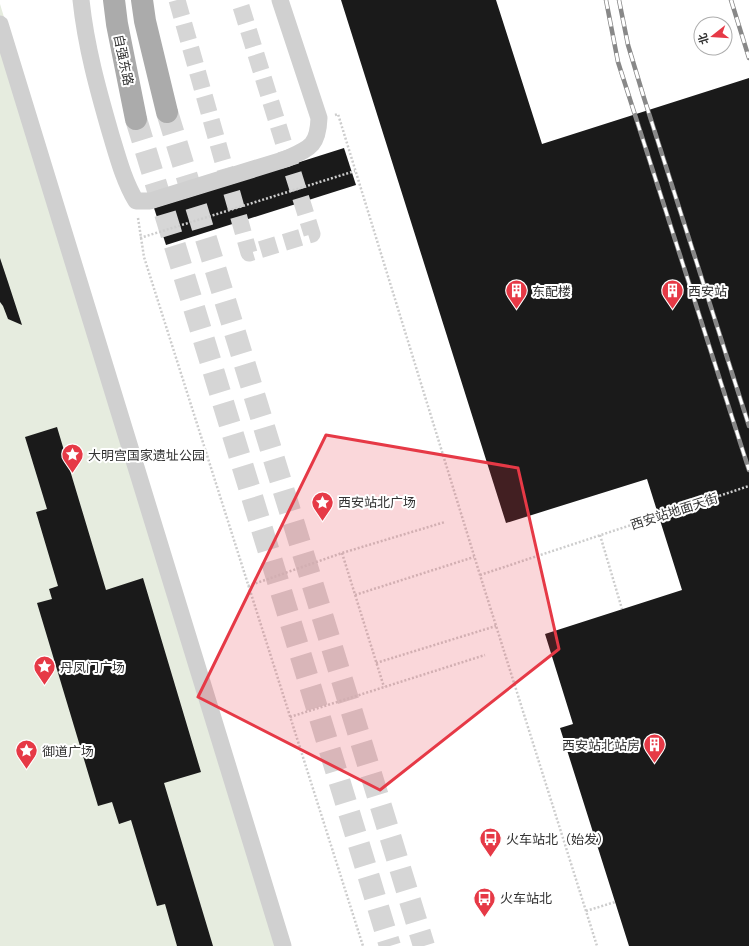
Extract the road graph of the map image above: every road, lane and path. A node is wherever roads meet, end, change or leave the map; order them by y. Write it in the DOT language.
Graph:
graph roads {
  1 [pos="81,0"];
  2 [pos="114,0"];
  3 [pos="142,0"];
  4 [pos="280,0"];
  5 [pos="0,24"];
  6 [pos="167,112"];
  7 [pos="319,118"];
  8 [pos="136,119"];
  9 [pos="355,171"];
  10 [pos="136,201"];
  11 [pos="140,238"];
  12 [pos="749,486"];
  13 [pos="445,522"];
  14 [pos="600,535"];
  15 [pos="342,553"];
  16 [pos="474,557"];
  17 [pos="480,575"];
  18 [pos="248,586"];
  19 [pos="355,595"];
  20 [pos="622,609"];
  21 [pos="496,626"];
  22 [pos="486,655"];
  23 [pos="376,663"];
  24 [pos="384,687"];
  25 [pos="290,717"];
  26 [pos="615,902"];
  27 [pos="586,911"];
  28 [pos="283,946"];
  29 [pos="363,946"];
  30 [pos="597,946"];
  1 -- 10 [label="street"];
  2 -- 8 [label="main road, 自强东路"];
  3 -- 6 [label="main road"];
  4 -- 7 [label="street"];
  5 -- 28 [label="street"];
  7 -- 9 [label="path"];
  7 -- 10 [label="street"];
  9 -- 11 [label="path"];
  9 -- 16 [label="path"];
  10 -- 11 [label="path"];
  11 -- 18 [label="path"];
  12 -- 14 [label="path, 西安站地面天街"];
  13 -- 15 [label="path"];
  14 -- 17 [label="path, 西安站地面天街"];
  14 -- 20 [label="path"];
  15 -- 18 [label="path"];
  15 -- 19 [label="path"];
  16 -- 17 [label="path"];
  16 -- 19 [label="path"];
  17 -- 21 [label="path"];
  18 -- 25 [label="path"];
  19 -- 23 [label="path"];
  21 -- 23 [label="path"];
  21 -- 27 [label="path"];
  22 -- 24 [label="path"];
  23 -- 24 [label="path"];
  24 -- 25 [label="path"];
  25 -- 29 [label="path"];
  26 -- 27 [label="path"];
  27 -- 30 [label="path"];
}
